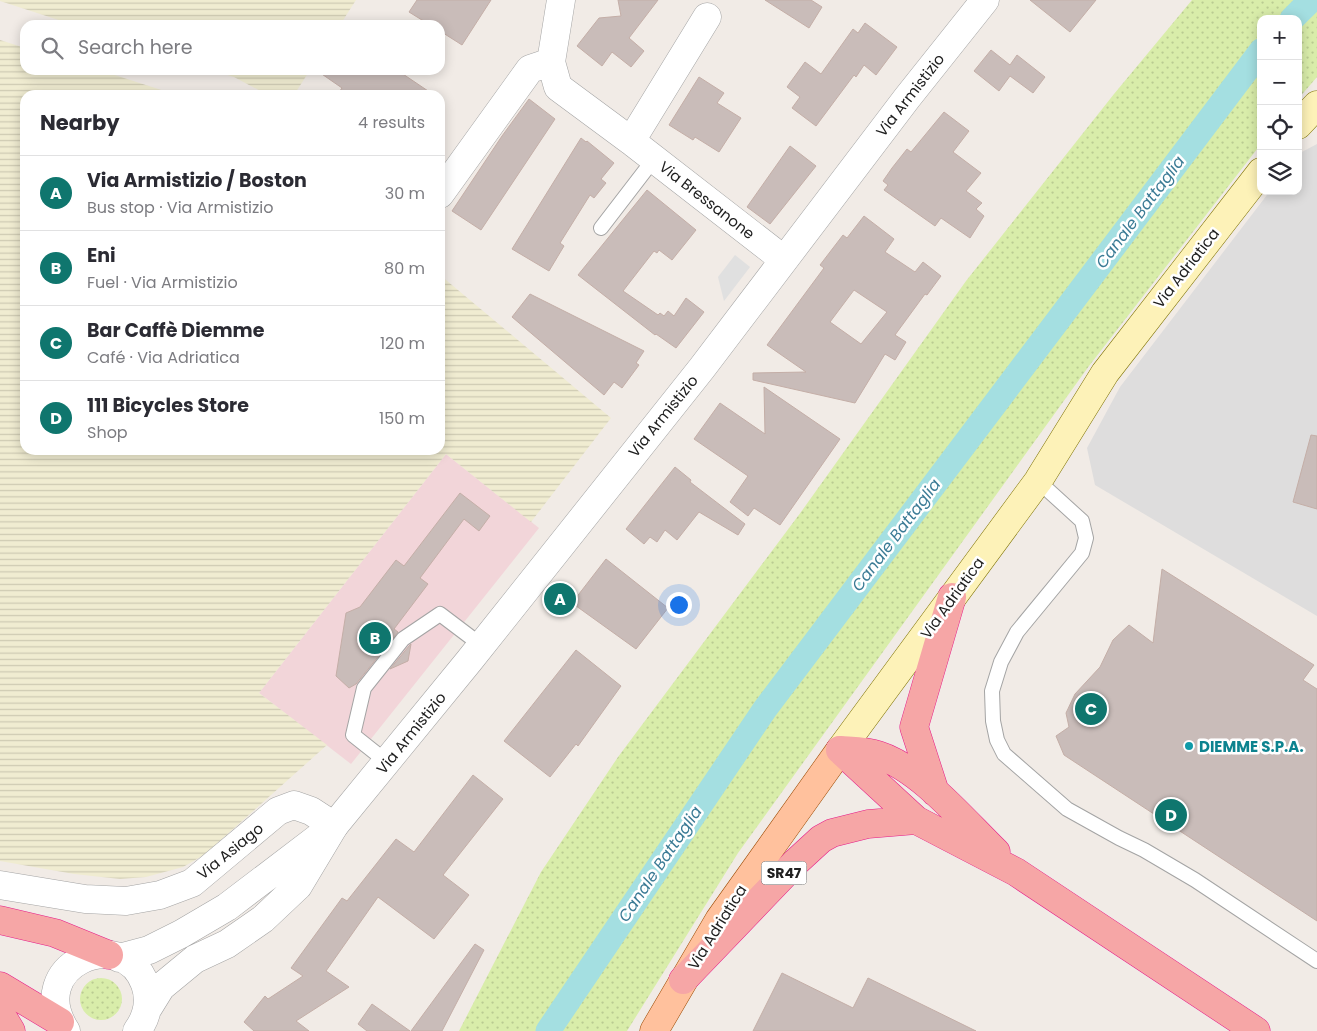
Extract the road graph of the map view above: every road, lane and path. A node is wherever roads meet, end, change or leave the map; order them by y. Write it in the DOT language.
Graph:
graph roads {
  1 [pos="562,0"];
  2 [pos="985,0"];
  3 [pos="707,18"];
  4 [pos="551,62"];
  5 [pos="1317,105"];
  6 [pos="1302,122"];
  7 [pos="1302,127"];
  8 [pos="1317,129"];
  9 [pos="631,141"];
  10 [pos="654,159"];
  11 [pos="1257,177"];
  12 [pos="445,187"];
  13 [pos="601,228"];
  14 [pos="783,260"];
  15 [pos="1038,481"];
  16 [pos="952,597"];
  17 [pos="481,645"];
  18 [pos="840,750"];
  19 [pos="387,762"];
  20 [pos="935,792"];
  21 [pos="916,820"];
  22 [pos="334,826"];
  23 [pos="1016,872"];
  24 [pos="0,885"];
  25 [pos="0,920"];
  26 [pos="114,956"];
  27 [pos="1317,961"];
  28 [pos="683,980"];
  29 [pos="0,986"];
  30 [pos="0,1015"];
  31 [pos="142,1019"];
  32 [pos="63,1026"];
  33 [pos="11,1031"];
  34 [pos="654,1031"];
  35 [pos="1256,1031"];
  1 -- 4 [label="street, Via Bressanone"];
  2 -- 14 [label="street, Via Armistizio"];
  3 -- 9 [label="street"];
  4 -- 9 [label="street, Via Bressanone"];
  4 -- 12 [label="street"];
  5 -- 6 [label="main road"];
  7 -- 8 [label="street"];
  9 -- 10 [label="street, Via Bressanone"];
  10 -- 13 [label="lane"];
  10 -- 14 [label="street, Via Bressanone"];
  11 -- 15 [label="main road, Via Adriatica"];
  14 -- 17 [label="street, Via Armistizio"];
  15 -- 16 [label="main road, Via Adriatica"];
  15 -- 27 [label="lane"];
  16 -- 18 [label="main road, Via Adriatica"];
  16 -- 20 [label="highway"];
  17 -- 19 [label="street, Via Armistizio"];
  17 -- 19 [label="lane"];
  18 -- 20 [label="highway"];
  18 -- 21 [label="highway"];
  18 -- 28 [label="main road, Via Adriatica"];
  19 -- 22 [label="street, Via Armistizio"];
  20 -- 23 [label="highway"];
  21 -- 23 [label="highway"];
  21 -- 28 [label="highway, SR47"];
  22 -- 24 [label="street, Via Asiago"];
  22 -- 26 [label="street, Via Armistizio"];
  22 -- 31 [label="street, Via Armistizio"];
  23 -- 35 [label="highway"];
  25 -- 26 [label="highway"];
  26 -- 31 [label="street, Via Armistizio"];
  26 -- 32 [label="street, Via Armistizio"];
  28 -- 34 [label="main road, Via Adriatica"];
  29 -- 32 [label="highway"];
  30 -- 33 [label="highway"];
}
